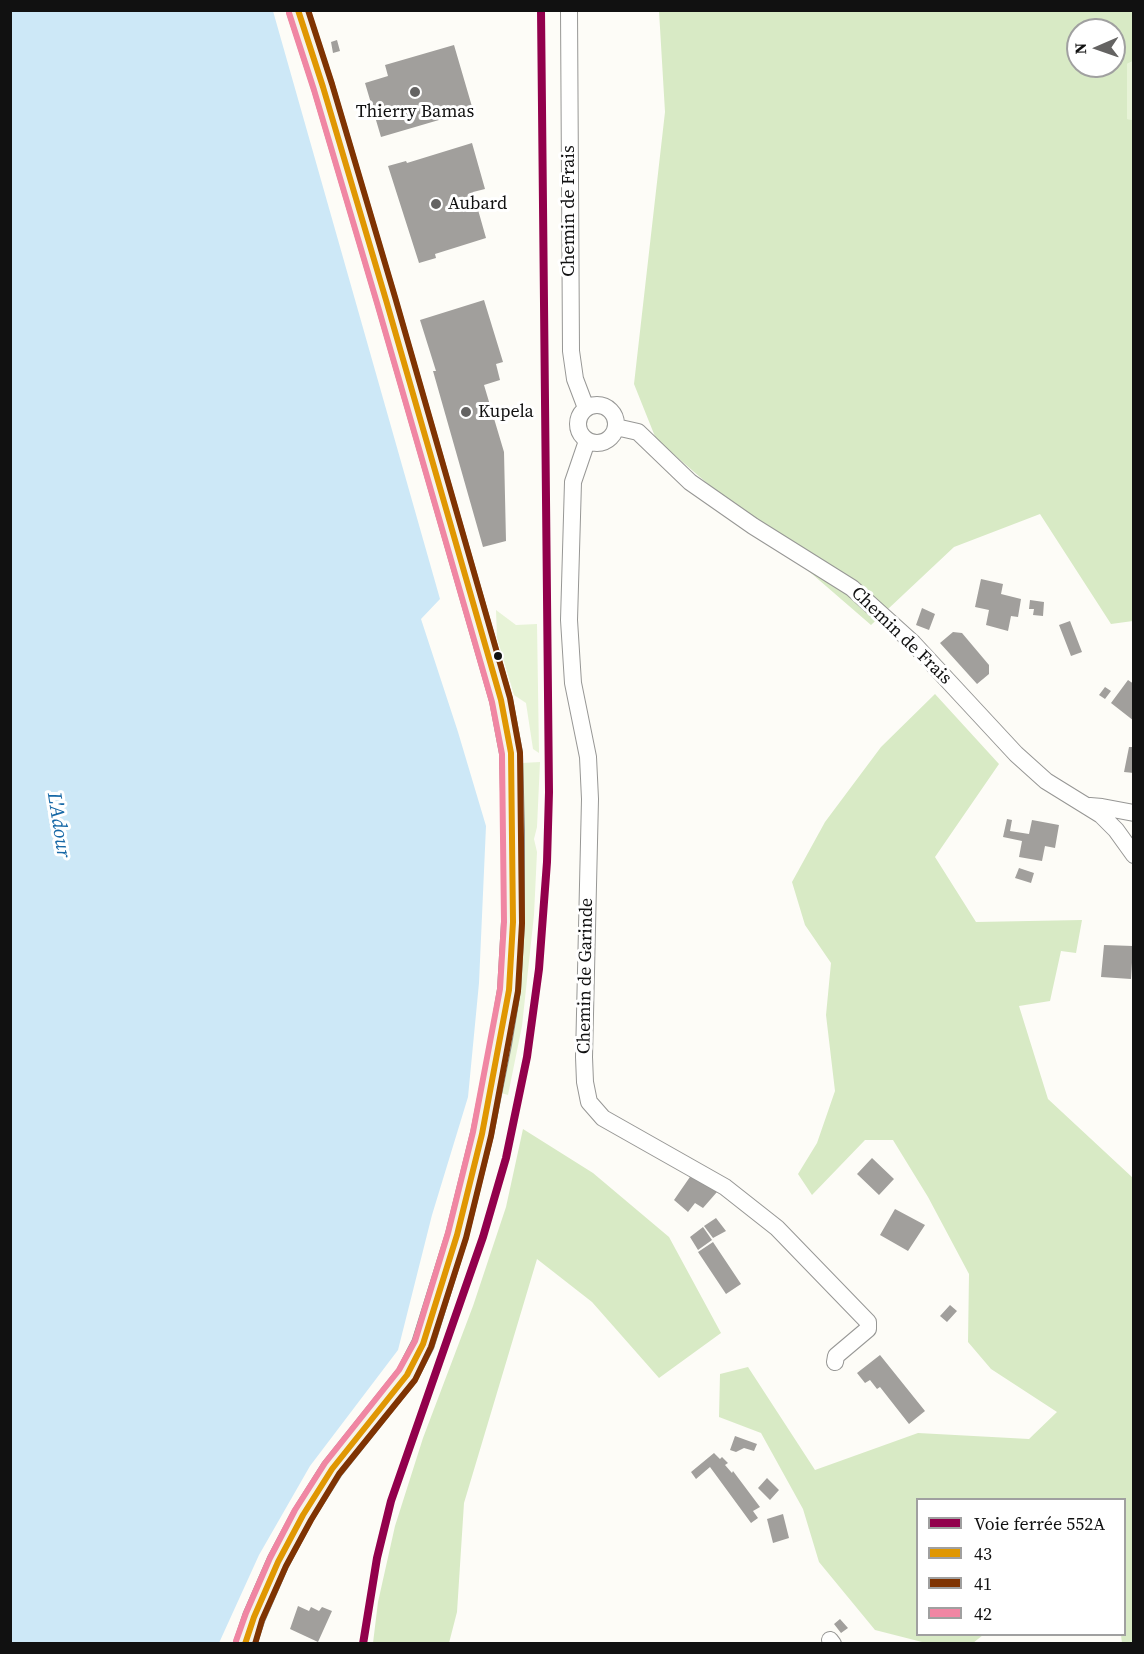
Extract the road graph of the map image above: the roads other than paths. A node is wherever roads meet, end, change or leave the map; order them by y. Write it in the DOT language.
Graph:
graph roads {
  1 [pos="298,10"];
  2 [pos="568,10"];
  3 [pos="586,408"];
  4 [pos="616,427"];
  5 [pos="587,441"];
  6 [pos="1087,806"];
  7 [pos="1134,813"];
  8 [pos="1134,855"];
  9 [pos="836,1362"];
  10 [pos="245,1644"];
  1 -- 10 [label="main road"];
  2 -- 3 [label="street, Chemin de Frais"];
  3 -- 4 [label="street"];
  3 -- 5 [label="street"];
  4 -- 5 [label="street"];
  4 -- 6 [label="street, Chemin de Frais"];
  5 -- 9 [label="street, Chemin de Garinde"];
  6 -- 7 [label="street"];
  6 -- 8 [label="street, Chemin de Frais"];
}
